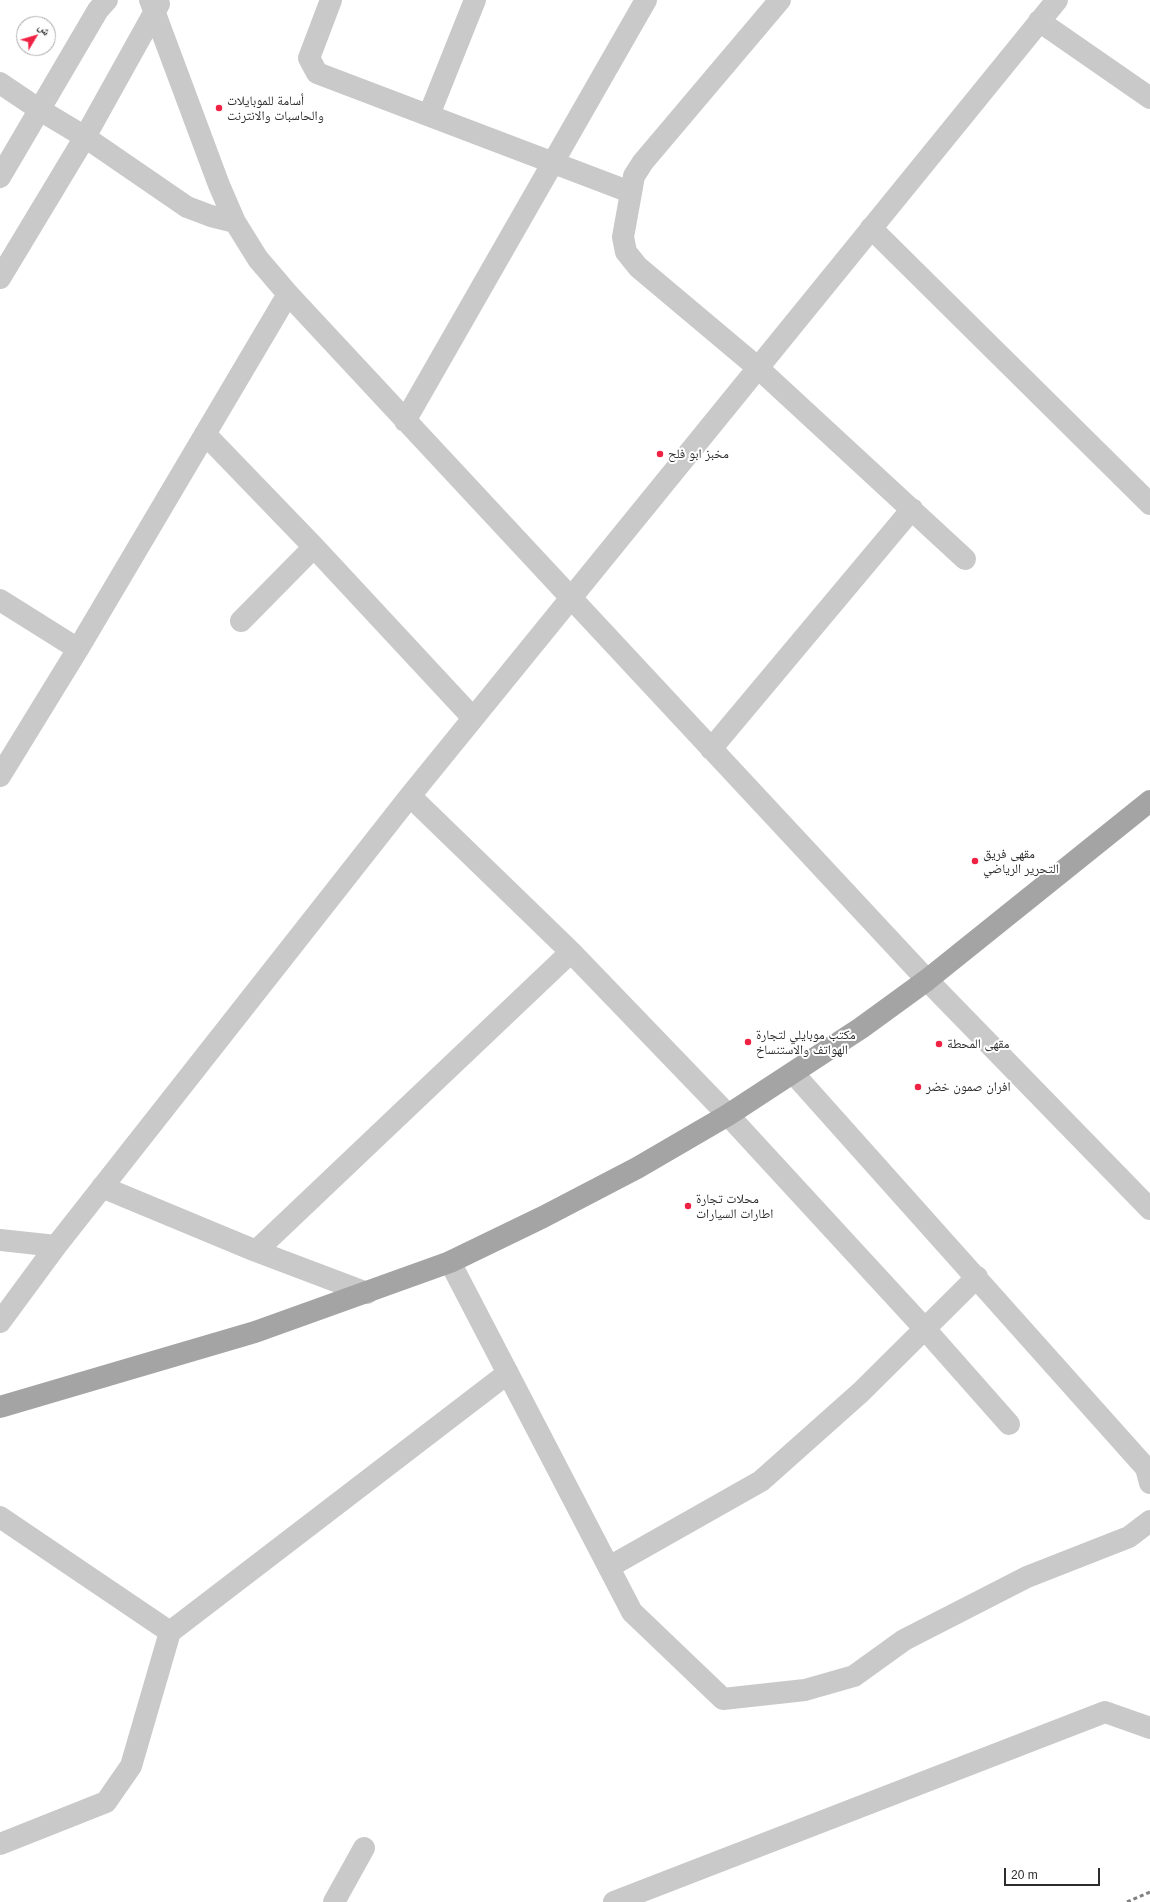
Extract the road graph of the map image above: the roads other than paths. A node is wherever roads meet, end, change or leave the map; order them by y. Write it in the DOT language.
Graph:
graph roads {
  1 [pos="107,0"];
  2 [pos="330,0"];
  3 [pos="475,0"];
  4 [pos="646,0"];
  5 [pos="780,0"];
  6 [pos="1057,0"];
  7 [pos="155,4"];
  8 [pos="1039,21"];
  9 [pos="0,83"];
  10 [pos="1150,98"];
  11 [pos="40,110"];
  12 [pos="430,115"];
  13 [pos="85,137"];
  14 [pos="553,163"];
  15 [pos="0,177"];
  16 [pos="630,192"];
  17 [pos="235,222"];
  18 [pos="871,228"];
  19 [pos="0,278"];
  20 [pos="288,294"];
  21 [pos="758,367"];
  22 [pos="405,421"];
  23 [pos="205,434"];
  24 [pos="1150,504"];
  25 [pos="912,509"];
  26 [pos="314,547"];
  27 [pos="965,559"];
  28 [pos="571,598"];
  29 [pos="0,600"];
  30 [pos="241,621"];
  31 [pos="78,649"];
  32 [pos="473,718"];
  33 [pos="711,749"];
  34 [pos="0,776"];
  35 [pos="410,796"];
  36 [pos="1150,801"];
  37 [pos="571,952"];
  38 [pos="927,980"];
  39 [pos="794,1074"];
  40 [pos="728,1115"];
  41 [pos="102,1187"];
  42 [pos="1150,1209"];
  43 [pos="0,1240"];
  44 [pos="56,1246"];
  45 [pos="256,1251"];
  46 [pos="450,1262"];
  47 [pos="977,1277"];
  48 [pos="367,1293"];
  49 [pos="0,1322"];
  50 [pos="925,1329"];
  51 [pos="508,1373"];
  52 [pos="0,1406"];
  53 [pos="1009,1424"];
  54 [pos="1150,1483"];
  55 [pos="0,1517"];
  56 [pos="1150,1521"];
  57 [pos="1140,1539"];
  58 [pos="609,1567"];
  59 [pos="170,1632"];
  60 [pos="1150,1728"];
  61 [pos="0,1844"];
  62 [pos="364,1848"];
  63 [pos="334,1902"];
  64 [pos="614,1902"];
  1 -- 11 [label="street"];
  2 -- 12 [label="street"];
  3 -- 12 [label="street"];
  4 -- 14 [label="street"];
  5 -- 16 [label="street"];
  6 -- 8 [label="street"];
  7 -- 13 [label="street"];
  7 -- 17 [label="street"];
  8 -- 10 [label="street"];
  8 -- 18 [label="street"];
  9 -- 11 [label="street"];
  11 -- 13 [label="street"];
  11 -- 15 [label="street"];
  12 -- 14 [label="street"];
  13 -- 17 [label="street"];
  13 -- 19 [label="street"];
  14 -- 16 [label="street"];
  14 -- 22 [label="street"];
  16 -- 21 [label="street"];
  17 -- 20 [label="street"];
  18 -- 21 [label="street"];
  18 -- 24 [label="street"];
  20 -- 22 [label="street"];
  20 -- 23 [label="street"];
  21 -- 25 [label="street"];
  21 -- 28 [label="street"];
  22 -- 28 [label="street"];
  23 -- 26 [label="street"];
  23 -- 31 [label="street"];
  25 -- 27 [label="street"];
  25 -- 33 [label="street"];
  26 -- 30 [label="street"];
  26 -- 32 [label="street"];
  28 -- 32 [label="street"];
  28 -- 33 [label="street"];
  29 -- 31 [label="street"];
  31 -- 34 [label="street"];
  32 -- 35 [label="street"];
  33 -- 38 [label="street"];
  35 -- 37 [label="street"];
  35 -- 41 [label="street"];
  36 -- 38 [label="main road"];
  37 -- 40 [label="street"];
  37 -- 45 [label="street"];
  38 -- 39 [label="main road"];
  38 -- 42 [label="street"];
  39 -- 40 [label="main road"];
  39 -- 47 [label="street"];
  40 -- 46 [label="main road"];
  40 -- 50 [label="street"];
  41 -- 44 [label="street"];
  41 -- 45 [label="street"];
  43 -- 44 [label="street"];
  44 -- 49 [label="street"];
  45 -- 48 [label="street"];
  46 -- 48 [label="main road"];
  46 -- 51 [label="street"];
  47 -- 50 [label="street"];
  47 -- 54 [label="street"];
  48 -- 52 [label="main road"];
  50 -- 53 [label="street"];
  50 -- 58 [label="street"];
  51 -- 58 [label="street"];
  51 -- 59 [label="street"];
  55 -- 59 [label="street"];
  56 -- 57 [label="street"];
  57 -- 58 [label="street"];
  59 -- 61 [label="street"];
  60 -- 64 [label="street"];
  62 -- 63 [label="street"];
}
